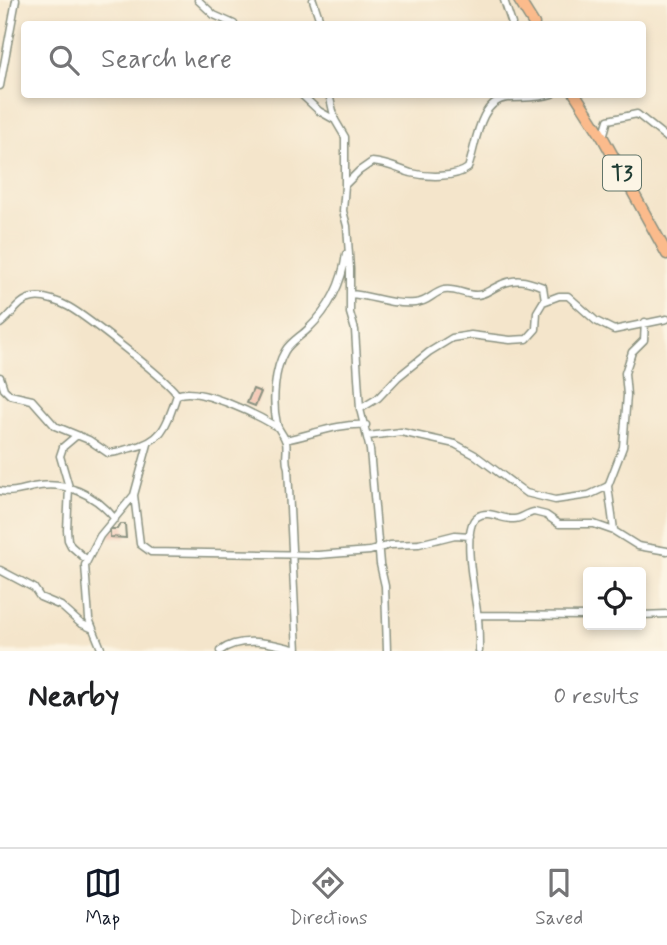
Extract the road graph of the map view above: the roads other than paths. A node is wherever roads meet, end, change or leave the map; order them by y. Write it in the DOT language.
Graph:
graph roads {
  1 [pos="16,0"];
  2 [pos="198,0"];
  3 [pos="313,0"];
  4 [pos="504,0"];
  5 [pos="519,0"];
  6 [pos="227,21"];
  7 [pos="320,21"];
  8 [pos="511,21"];
  9 [pos="532,21"];
  10 [pos="0,86"];
  11 [pos="305,98"];
  12 [pos="330,98"];
  13 [pos="504,98"];
  14 [pos="504,98"];
  15 [pos="537,98"];
  16 [pos="578,98"];
  17 [pos="335,120"];
  18 [pos="603,138"];
  19 [pos="667,138"];
  20 [pos="345,185"];
  21 [pos="347,246"];
  22 [pos="667,254"];
  23 [pos="350,293"];
  24 [pos="543,302"];
  25 [pos="667,319"];
  26 [pos="645,323"];
  27 [pos="0,324"];
  28 [pos="0,377"];
  29 [pos="177,396"];
  30 [pos="360,409"];
  31 [pos="366,425"];
  32 [pos="277,427"];
  33 [pos="76,436"];
  34 [pos="368,436"];
  35 [pos="285,440"];
  36 [pos="148,444"];
  37 [pos="608,486"];
  38 [pos="69,487"];
  39 [pos="0,491"];
  40 [pos="134,495"];
  41 [pos="116,519"];
  42 [pos="614,531"];
  43 [pos="470,536"];
  44 [pos="379,548"];
  45 [pos="667,551"];
  46 [pos="290,555"];
  47 [pos="88,560"];
  48 [pos="0,570"];
  49 [pos="667,614"];
  50 [pos="478,615"];
  51 [pos="646,615"];
  52 [pos="583,616"];
  53 [pos="91,628"];
  54 [pos="102,651"];
  55 [pos="220,651"];
  56 [pos="297,651"];
  57 [pos="387,651"];
  58 [pos="479,651"];
  1 -- 10 [label="street"];
  2 -- 6 [label="street"];
  3 -- 7 [label="street"];
  4 -- 8 [label="street"];
  5 -- 9 [label="highway"];
  11 -- 17 [label="street"];
  12 -- 17 [label="street"];
  13 -- 20 [label="street"];
  14 -- 15 [label="street"];
  16 -- 18 [label="highway, T3"];
  17 -- 20 [label="street"];
  18 -- 19 [label="street"];
  18 -- 22 [label="highway, T3"];
  20 -- 21 [label="street"];
  21 -- 23 [label="street"];
  21 -- 32 [label="street"];
  23 -- 24 [label="street"];
  23 -- 30 [label="street"];
  24 -- 26 [label="street"];
  24 -- 30 [label="street"];
  25 -- 26 [label="street"];
  26 -- 37 [label="street"];
  27 -- 29 [label="street"];
  28 -- 33 [label="street"];
  29 -- 32 [label="street"];
  29 -- 36 [label="street"];
  30 -- 31 [label="street"];
  31 -- 34 [label="street"];
  31 -- 35 [label="street"];
  32 -- 35 [label="street"];
  33 -- 36 [label="street"];
  33 -- 38 [label="street"];
  34 -- 37 [label="street"];
  34 -- 44 [label="street"];
  35 -- 46 [label="street"];
  36 -- 40 [label="street"];
  37 -- 42 [label="street"];
  38 -- 39 [label="street"];
  38 -- 41 [label="street"];
  38 -- 47 [label="street"];
  40 -- 41 [label="street"];
  40 -- 46 [label="street"];
  41 -- 47 [label="street"];
  42 -- 43 [label="street"];
  42 -- 45 [label="street"];
  43 -- 44 [label="street"];
  43 -- 50 [label="street"];
  44 -- 46 [label="street"];
  44 -- 57 [label="street"];
  46 -- 56 [label="street"];
  47 -- 53 [label="street"];
  48 -- 53 [label="street"];
  49 -- 51 [label="street"];
  50 -- 52 [label="street"];
  50 -- 58 [label="street"];
  53 -- 54 [label="street"];
  55 -- 56 [label="street"];
}
